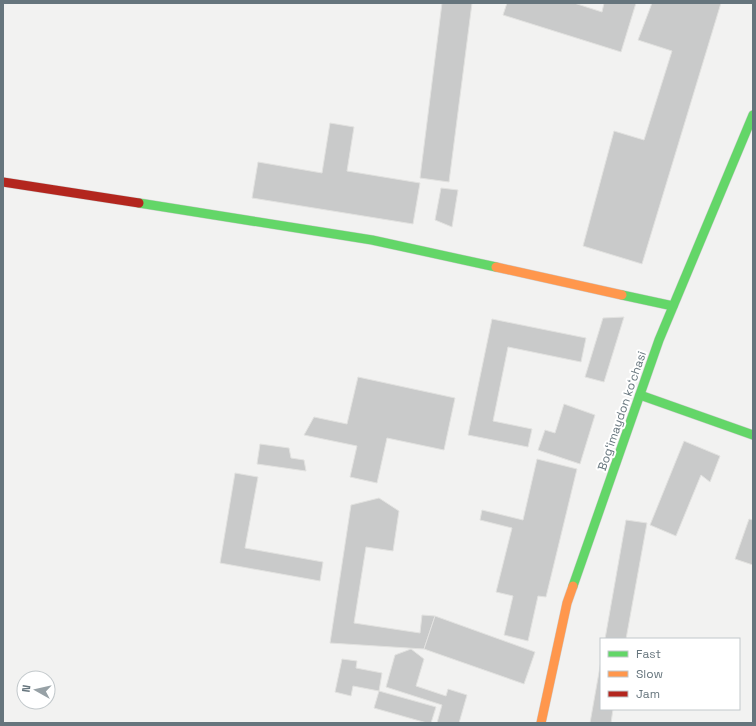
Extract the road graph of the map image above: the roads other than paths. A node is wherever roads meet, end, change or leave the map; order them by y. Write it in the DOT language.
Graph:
graph roads {
  1 [pos="753,115"];
  2 [pos="3,182"];
  3 [pos="673,306"];
  4 [pos="640,395"];
  5 [pos="753,436"];
  6 [pos="541,723"];
  1 -- 3 [label="street, Bogʻimaydon koʻchasi"];
  2 -- 3 [label="street"];
  3 -- 4 [label="street, Bogʻimaydon koʻchasi"];
  4 -- 5 [label="street"];
  4 -- 6 [label="street, Bogʻimaydon koʻchasi"];
}
